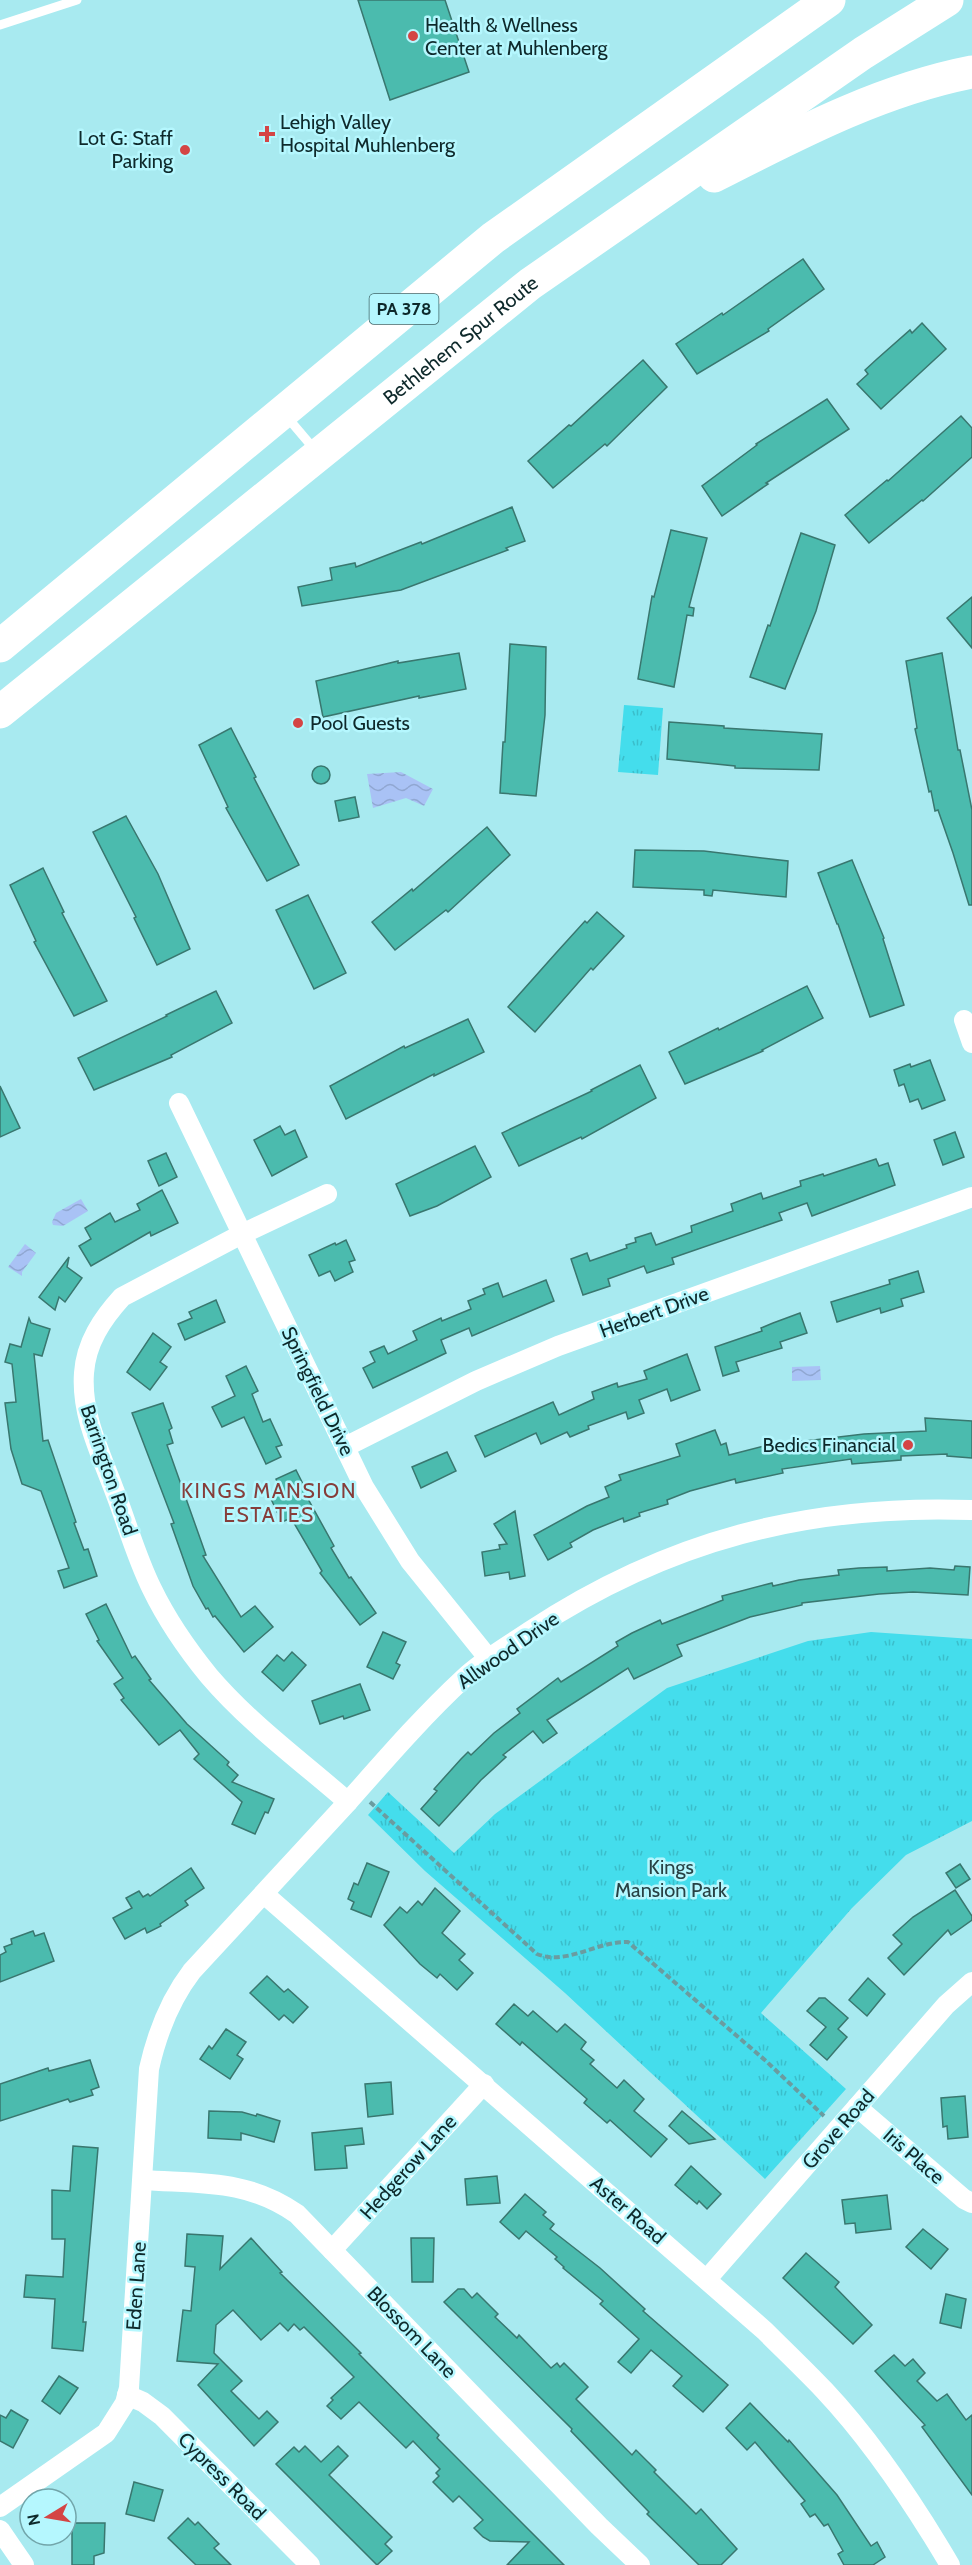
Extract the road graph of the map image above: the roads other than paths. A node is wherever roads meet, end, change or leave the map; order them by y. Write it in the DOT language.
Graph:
graph roads {
  1 [pos="77,0"];
  2 [pos="830,0"];
  3 [pos="947,0"];
  4 [pos="0,25"];
  5 [pos="972,72"];
  6 [pos="595,237"];
  7 [pos="282,411"];
  8 [pos="318,454"];
  9 [pos="0,645"];
  10 [pos="0,712"];
  11 [pos="964,1020"];
  12 [pos="972,1043"];
  13 [pos="179,1103"];
  14 [pos="327,1194"];
  15 [pos="972,1197"];
  16 [pos="242,1234"];
  17 [pos="345,1447"];
  18 [pos="972,1510"];
  19 [pos="489,1659"];
  20 [pos="353,1796"];
  21 [pos="264,1894"];
  22 [pos="972,1982"];
  23 [pos="168,2007"];
  24 [pos="484,2084"];
  25 [pos="857,2107"];
  26 [pos="143,2180"];
  27 [pos="972,2202"];
  28 [pos="332,2250"];
  29 [pos="707,2278"];
  30 [pos="127,2395"];
  31 [pos="0,2507"];
  32 [pos="0,2530"];
  33 [pos="24,2565"];
  34 [pos="310,2565"];
  35 [pos="640,2565"];
  36 [pos="950,2565"];
  1 -- 4 [label="lane"];
  2 -- 7 [label="highway, PA 378"];
  3 -- 6 [label="highway, Bethlehem Spur Route / PA 378"];
  5 -- 6 [label="highway"];
  6 -- 8 [label="highway, Bethlehem Spur Route / PA 378"];
  7 -- 8 [label="lane"];
  7 -- 9 [label="highway, PA 378"];
  8 -- 10 [label="highway, Bethlehem Spur Route / PA 378"];
  11 -- 12 [label="street"];
  13 -- 16 [label="street, Springfield Drive"];
  14 -- 16 [label="street, Barrington Road"];
  15 -- 17 [label="street, Herbert Drive"];
  16 -- 17 [label="street, Springfield Drive"];
  16 -- 20 [label="street, Barrington Road"];
  17 -- 19 [label="street, Springfield Drive"];
  18 -- 19 [label="street, Allwood Drive"];
  19 -- 20 [label="street, Allwood Drive"];
  20 -- 21 [label="street, Allwood Drive"];
  21 -- 23 [label="street, Allwood Drive"];
  21 -- 24 [label="street, Aster Road"];
  22 -- 25 [label="street, Grove Road"];
  23 -- 26 [label="street, Eden Lane"];
  24 -- 28 [label="street, Hedgerow Lane"];
  24 -- 29 [label="street, Aster Road"];
  25 -- 27 [label="street, Iris Place"];
  25 -- 29 [label="street, Grove Road"];
  26 -- 28 [label="street, Blossom Lane"];
  26 -- 30 [label="street, Eden Lane"];
  28 -- 35 [label="street, Blossom Lane"];
  29 -- 36 [label="street, Aster Road"];
  30 -- 31 [label="street, Eden Lane"];
  30 -- 34 [label="street, Cypress Road"];
  32 -- 33 [label="street"];
}
